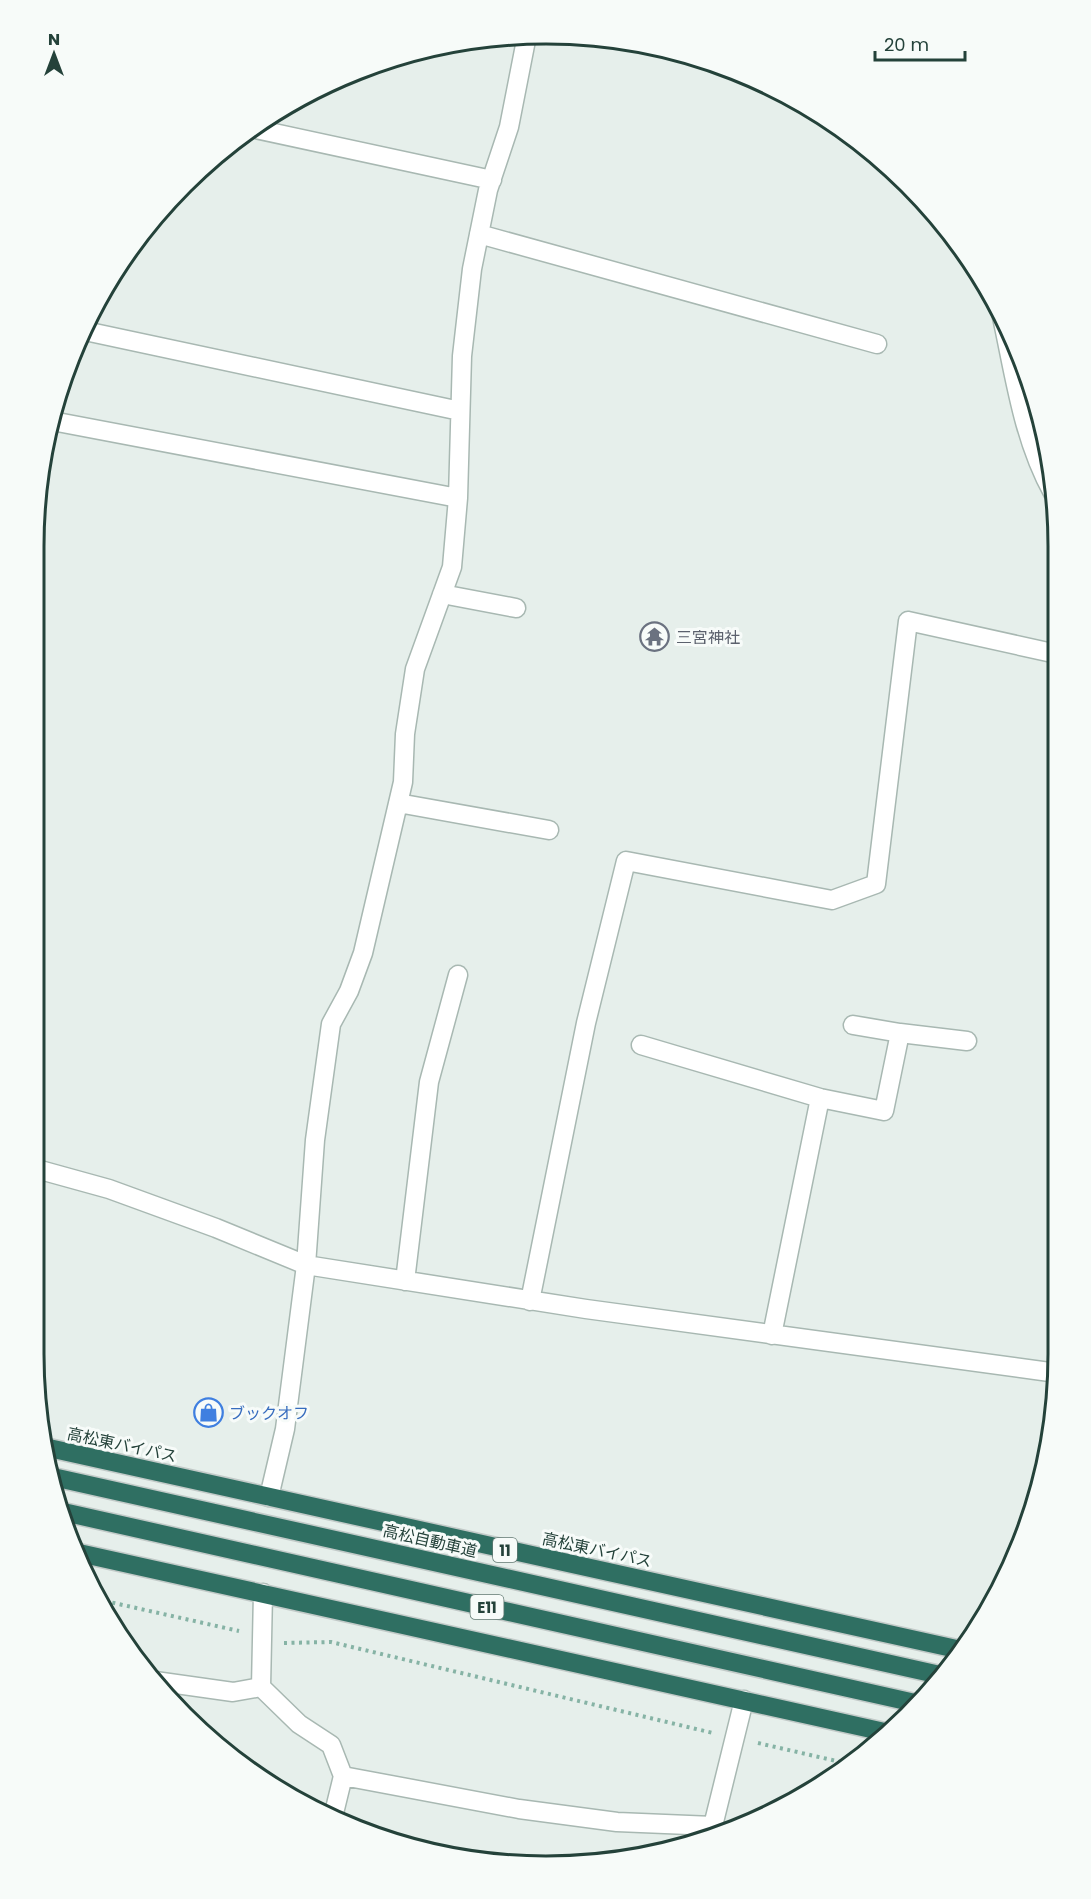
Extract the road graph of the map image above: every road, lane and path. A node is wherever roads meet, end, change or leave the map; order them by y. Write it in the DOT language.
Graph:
graph roads {
  1 [pos="525,45"];
  2 [pos="263,131"];
  3 [pos="492,180"];
  4 [pos="479,234"];
  5 [pos="91,332"];
  6 [pos="877,344"];
  7 [pos="1010,355"];
  8 [pos="460,411"];
  9 [pos="59,423"];
  10 [pos="1042,472"];
  11 [pos="458,498"];
  12 [pos="442,594"];
  13 [pos="516,608"];
  14 [pos="1048,652"];
  15 [pos="398,803"];
  16 [pos="549,830"];
  17 [pos="458,975"];
  18 [pos="853,1025"];
  19 [pos="900,1033"];
  20 [pos="967,1041"];
  21 [pos="641,1045"];
  22 [pos="820,1098"];
  23 [pos="44,1171"];
  24 [pos="306,1265"];
  25 [pos="405,1281"];
  26 [pos="530,1300"];
  27 [pos="772,1335"];
  28 [pos="1047,1372"];
  29 [pos="53,1449"];
  30 [pos="60,1479"];
  31 [pos="269,1497"];
  32 [pos="69,1512"];
  33 [pos="86,1554"];
  34 [pos="263,1593"];
  35 [pos="110,1602"];
  36 [pos="262,1638"];
  37 [pos="952,1648"];
  38 [pos="932,1673"];
  39 [pos="167,1683"];
  40 [pos="261,1687"];
  41 [pos="744,1700"];
  42 [pos="907,1701"];
  43 [pos="877,1730"];
  44 [pos="735,1738"];
  45 [pos="838,1761"];
  46 [pos="343,1776"];
  47 [pos="335,1809"];
  48 [pos="713,1827"];
  49 [pos="705,1829"];
  1 -- 3 [label="street"];
  2 -- 3 [label="street"];
  3 -- 4 [label="street"];
  4 -- 6 [label="street"];
  4 -- 8 [label="street"];
  5 -- 8 [label="street"];
  7 -- 10 [label="street"];
  8 -- 11 [label="street"];
  9 -- 11 [label="street"];
  11 -- 12 [label="street"];
  12 -- 13 [label="street"];
  12 -- 15 [label="street"];
  14 -- 26 [label="street"];
  15 -- 16 [label="street"];
  15 -- 24 [label="street"];
  17 -- 25 [label="street"];
  18 -- 19 [label="street"];
  19 -- 20 [label="street"];
  19 -- 22 [label="street"];
  21 -- 22 [label="street"];
  22 -- 27 [label="street"];
  23 -- 24 [label="street"];
  24 -- 25 [label="street"];
  24 -- 31 [label="street"];
  25 -- 26 [label="street"];
  26 -- 27 [label="street"];
  27 -- 28 [label="street"];
  29 -- 31 [label="highway, 高松東バイパス / 11"];
  30 -- 38 [label="highway, 高松自動車道 / E11"];
  31 -- 37 [label="highway, 高松東バイパス / 11"];
  32 -- 42 [label="highway, E11"];
  33 -- 34 [label="highway"];
  34 -- 36 [label="street"];
  34 -- 41 [label="highway"];
  35 -- 36 [label="path"];
  36 -- 40 [label="street"];
  36 -- 44 [label="path"];
  39 -- 40 [label="street"];
  40 -- 46 [label="street"];
  41 -- 43 [label="highway"];
  41 -- 44 [label="street"];
  44 -- 45 [label="path"];
  44 -- 48 [label="street"];
  46 -- 47 [label="street"];
  46 -- 49 [label="street"];
}
